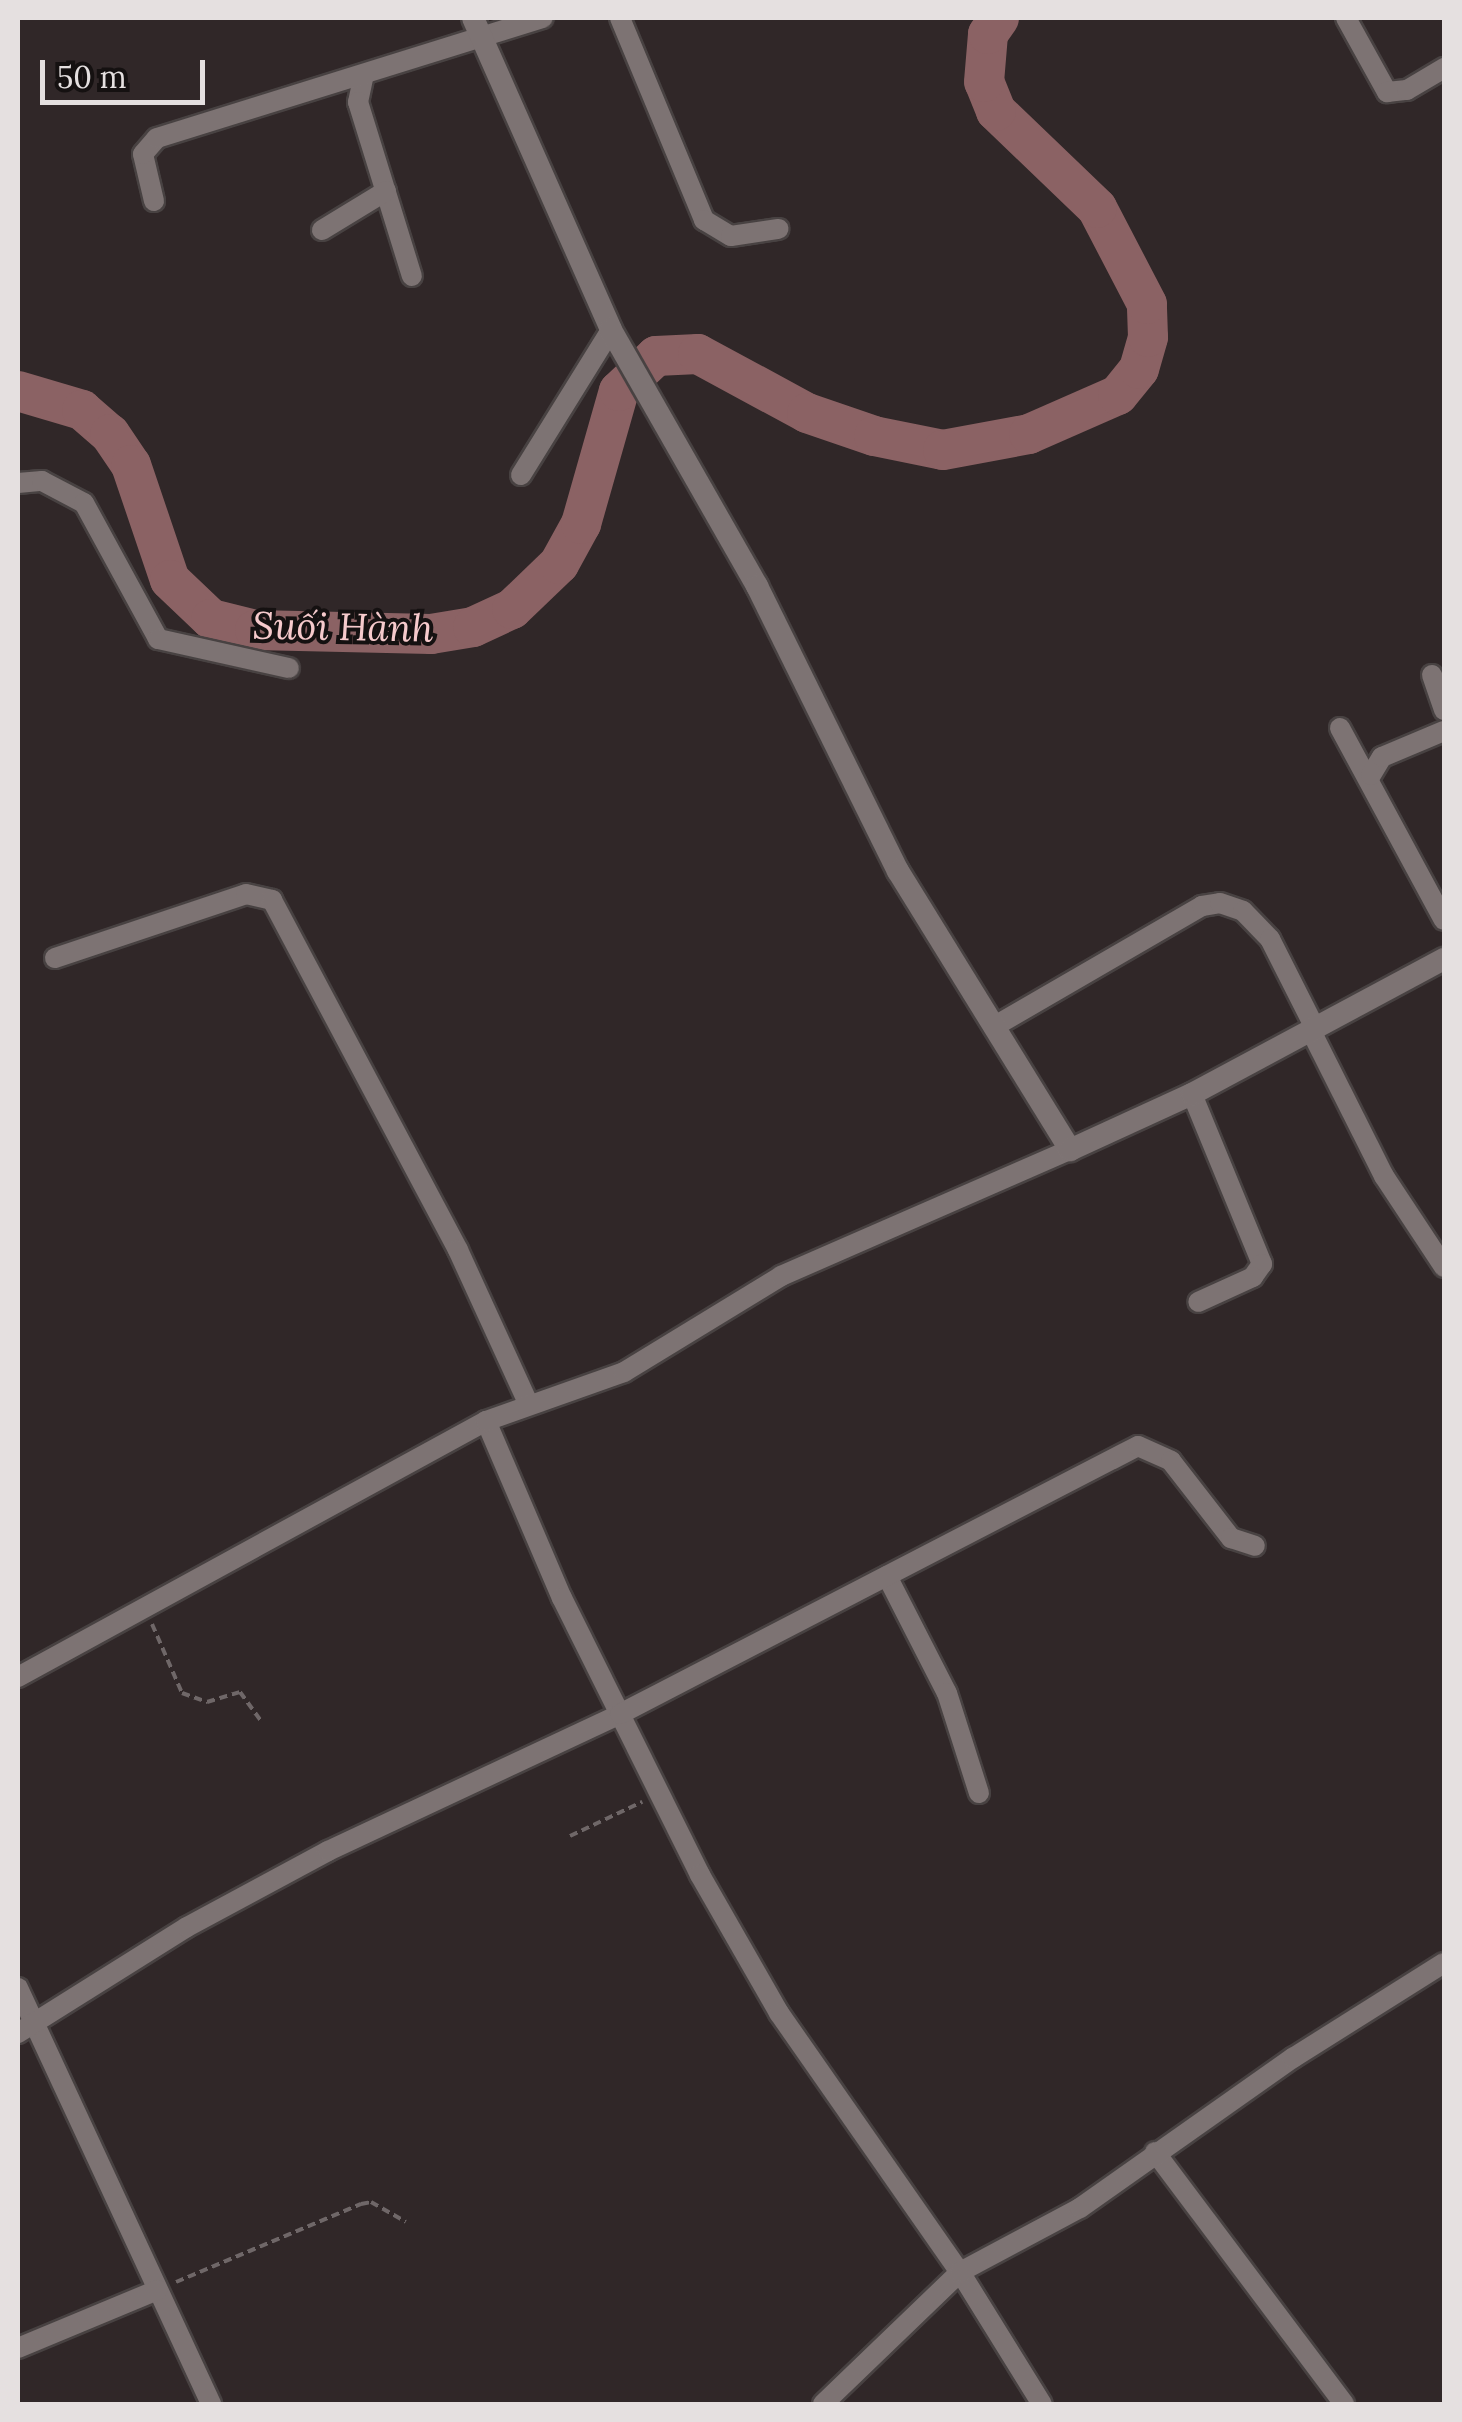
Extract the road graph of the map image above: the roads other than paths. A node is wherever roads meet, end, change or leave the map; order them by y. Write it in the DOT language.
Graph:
graph roads {
  1 [pos="543,18"];
  2 [pos="620,18"];
  3 [pos="1346,18"];
  4 [pos="477,27"];
  5 [pos="1444,68"];
  6 [pos="364,74"];
  7 [pos="386,190"];
  8 [pos="154,201"];
  9 [pos="778,229"];
  10 [pos="322,230"];
  11 [pos="412,276"];
  12 [pos="611,330"];
  13 [pos="522,474"];
  14 [pos="18,483"];
  15 [pos="289,668"];
  16 [pos="1432,675"];
  17 [pos="1444,710"];
  18 [pos="1340,728"];
  19 [pos="1444,731"];
  20 [pos="1371,775"];
  21 [pos="1444,920"];
  22 [pos="55,958"];
  23 [pos="1444,959"];
  24 [pos="995,1026"];
  25 [pos="1314,1032"];
  26 [pos="1192,1094"];
  27 [pos="1070,1150"];
  28 [pos="1444,1266"];
  29 [pos="1198,1302"];
  30 [pos="530,1404"];
  31 [pos="486,1420"];
  32 [pos="1256,1546"];
  33 [pos="887,1576"];
  34 [pos="18,1677"];
  35 [pos="620,1714"];
  36 [pos="979,1793"];
  37 [pos="1444,1963"];
  38 [pos="18,1988"];
  39 [pos="26,2028"];
  40 [pos="1155,2152"];
  41 [pos="960,2272"];
  42 [pos="158,2290"];
  43 [pos="18,2348"];
  44 [pos="211,2404"];
  45 [pos="823,2404"];
  46 [pos="1042,2404"];
  47 [pos="1344,2404"];
  1 -- 4 [label="street"];
  2 -- 9 [label="street"];
  3 -- 5 [label="street"];
  4 -- 6 [label="street"];
  4 -- 12 [label="street"];
  6 -- 7 [label="street"];
  6 -- 8 [label="street"];
  7 -- 10 [label="street"];
  7 -- 11 [label="street"];
  12 -- 13 [label="street"];
  12 -- 24 [label="street"];
  14 -- 15 [label="street"];
  16 -- 17 [label="street"];
  18 -- 20 [label="street"];
  19 -- 20 [label="street"];
  20 -- 21 [label="street"];
  22 -- 30 [label="street"];
  23 -- 25 [label="street"];
  24 -- 25 [label="street"];
  24 -- 27 [label="street"];
  25 -- 26 [label="street"];
  25 -- 28 [label="street"];
  26 -- 27 [label="street"];
  26 -- 29 [label="street"];
  27 -- 30 [label="street"];
  30 -- 31 [label="street"];
  31 -- 34 [label="street"];
  31 -- 35 [label="street"];
  32 -- 33 [label="street"];
  33 -- 35 [label="street"];
  33 -- 36 [label="street"];
  35 -- 39 [label="street"];
  35 -- 41 [label="street"];
  37 -- 40 [label="street"];
  38 -- 39 [label="street"];
  39 -- 42 [label="street"];
  40 -- 41 [label="street"];
  40 -- 47 [label="street"];
  41 -- 45 [label="street"];
  41 -- 46 [label="street"];
  42 -- 43 [label="street"];
  42 -- 44 [label="street"];
}
